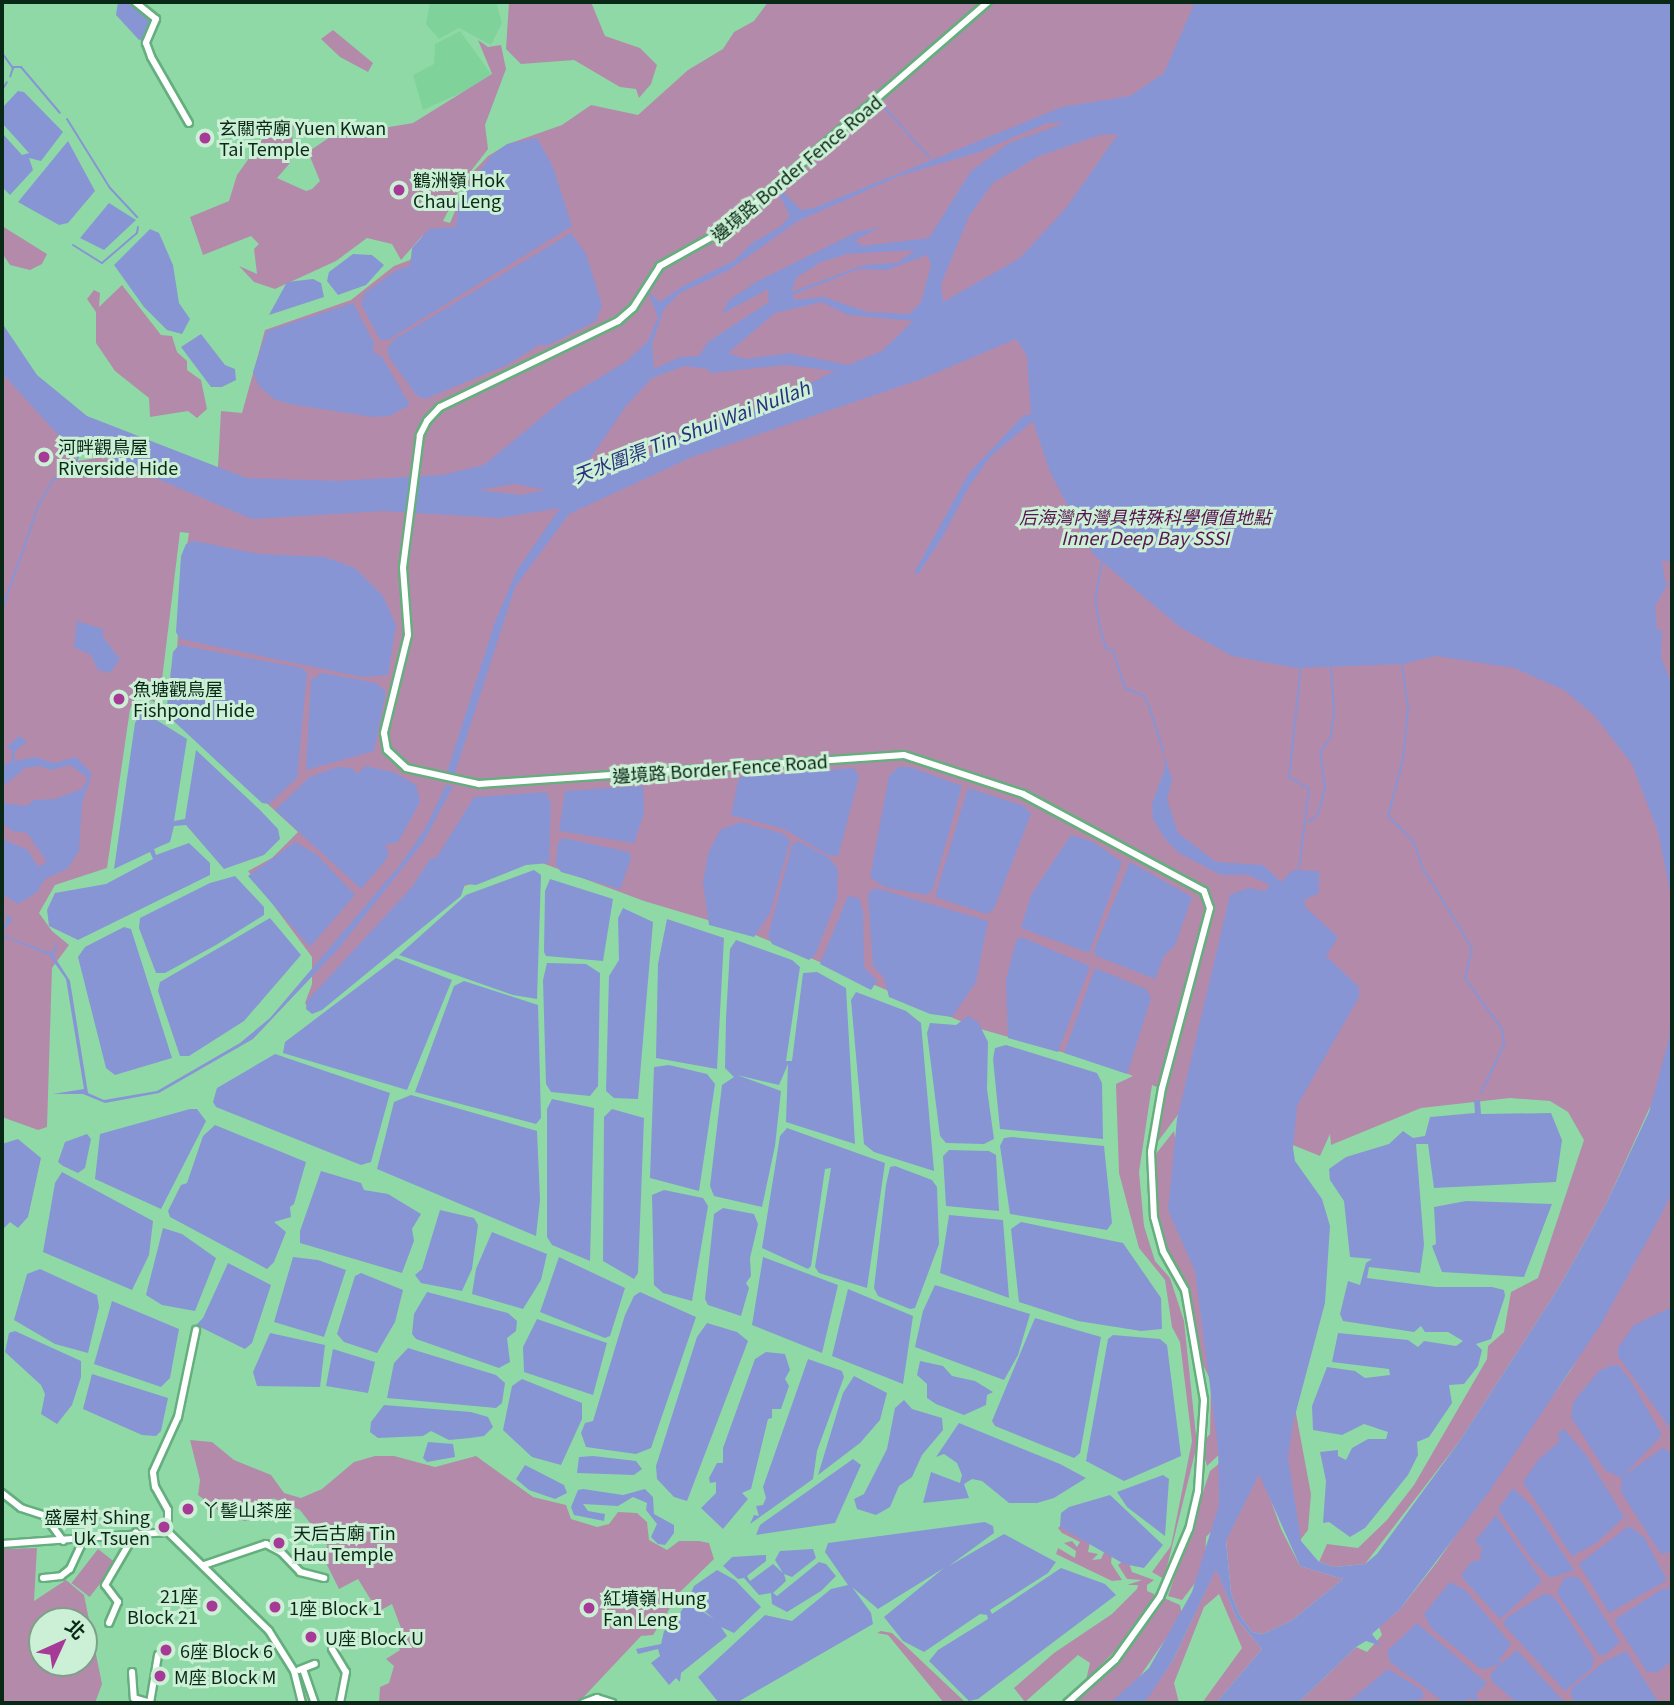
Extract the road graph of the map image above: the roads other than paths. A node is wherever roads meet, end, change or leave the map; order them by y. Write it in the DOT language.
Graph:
graph roads {
  1 [pos="135,2"];
  2 [pos="988,2"];
  3 [pos="189,122"];
  4 [pos="196,1329"];
  5 [pos="2,1493"];
  6 [pos="136,1532"];
  7 [pos="168,1532"];
  8 [pos="84,1539"];
  9 [pos="63,1541"];
  10 [pos="2,1544"];
  11 [pos="204,1565"];
  12 [pos="43,1578"];
  13 [pos="324,1578"];
  14 [pos="109,1623"];
  15 [pos="332,1649"];
  16 [pos="158,1655"];
  17 [pos="315,1664"];
  18 [pos="303,1669"];
  19 [pos="294,1671"];
  20 [pos="132,1672"];
  21 [pos="150,1703"];
  22 [pos="302,1703"];
  23 [pos="315,1703"];
  24 [pos="340,1703"];
  25 [pos="583,1703"];
  26 [pos="612,1703"];
  27 [pos="1067,1703"];
  1 -- 3 [label="street"];
  2 -- 27 [label="street, 邊境路 Border Fence Road"];
  4 -- 7 [label="street"];
  5 -- 9 [label="street"];
  6 -- 7 [label="street"];
  6 -- 8 [label="street"];
  6 -- 14 [label="street"];
  7 -- 11 [label="street"];
  8 -- 9 [label="street"];
  8 -- 12 [label="street"];
  9 -- 10 [label="street"];
  11 -- 13 [label="street"];
  11 -- 19 [label="street"];
  15 -- 24 [label="street"];
  16 -- 21 [label="street"];
  17 -- 18 [label="street"];
  18 -- 19 [label="street"];
  18 -- 23 [label="street"];
  19 -- 22 [label="street"];
  20 -- 21 [label="street"];
  25 -- 26 [label="street"];
}
